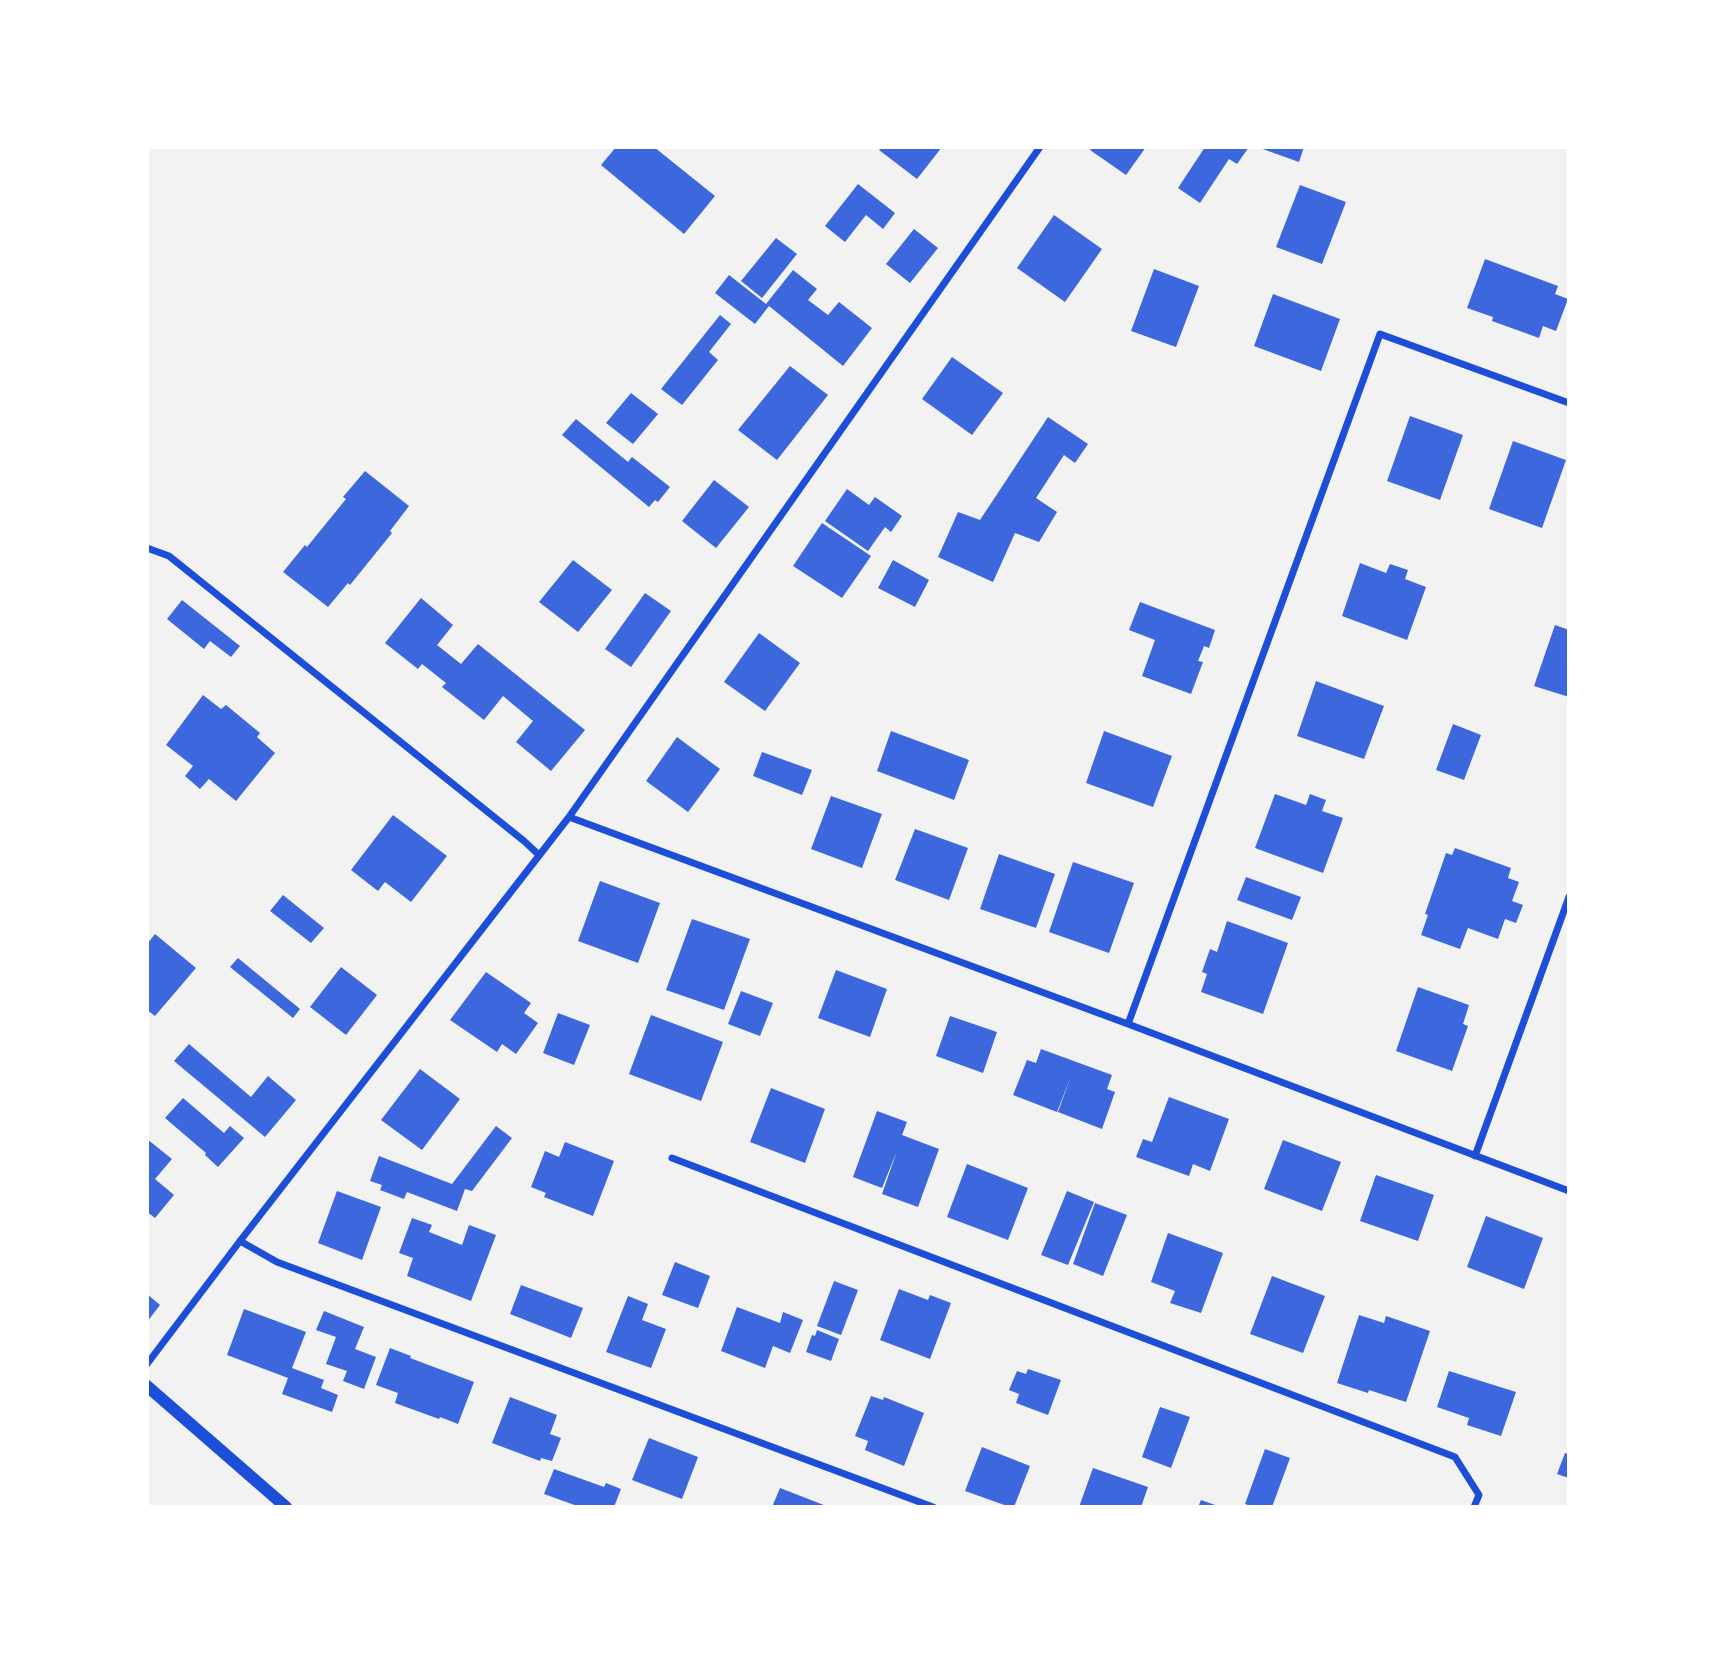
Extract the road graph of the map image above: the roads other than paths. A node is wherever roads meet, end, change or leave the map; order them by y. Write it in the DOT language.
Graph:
graph roads {
  1 [pos="1040,147"];
  2 [pos="1569,403"];
  3 [pos="147,548"];
  4 [pos="569,817"];
  5 [pos="539,855"];
  6 [pos="1569,897"];
  7 [pos="1128,1024"];
  8 [pos="1475,1156"];
  9 [pos="672,1158"];
  10 [pos="1569,1191"];
  11 [pos="240,1241"];
  12 [pos="147,1364"];
  13 [pos="147,1386"];
  14 [pos="286,1507"];
  15 [pos="933,1507"];
  16 [pos="1474,1507"];
  1 -- 4 [label="street"];
  2 -- 7 [label="street"];
  3 -- 5 [label="street"];
  4 -- 5 [label="street"];
  4 -- 7 [label="street"];
  5 -- 11 [label="street"];
  6 -- 8 [label="street"];
  7 -- 8 [label="street"];
  8 -- 10 [label="street"];
  9 -- 16 [label="street"];
  11 -- 12 [label="street"];
  11 -- 15 [label="street"];
  13 -- 14 [label="street"];
}
